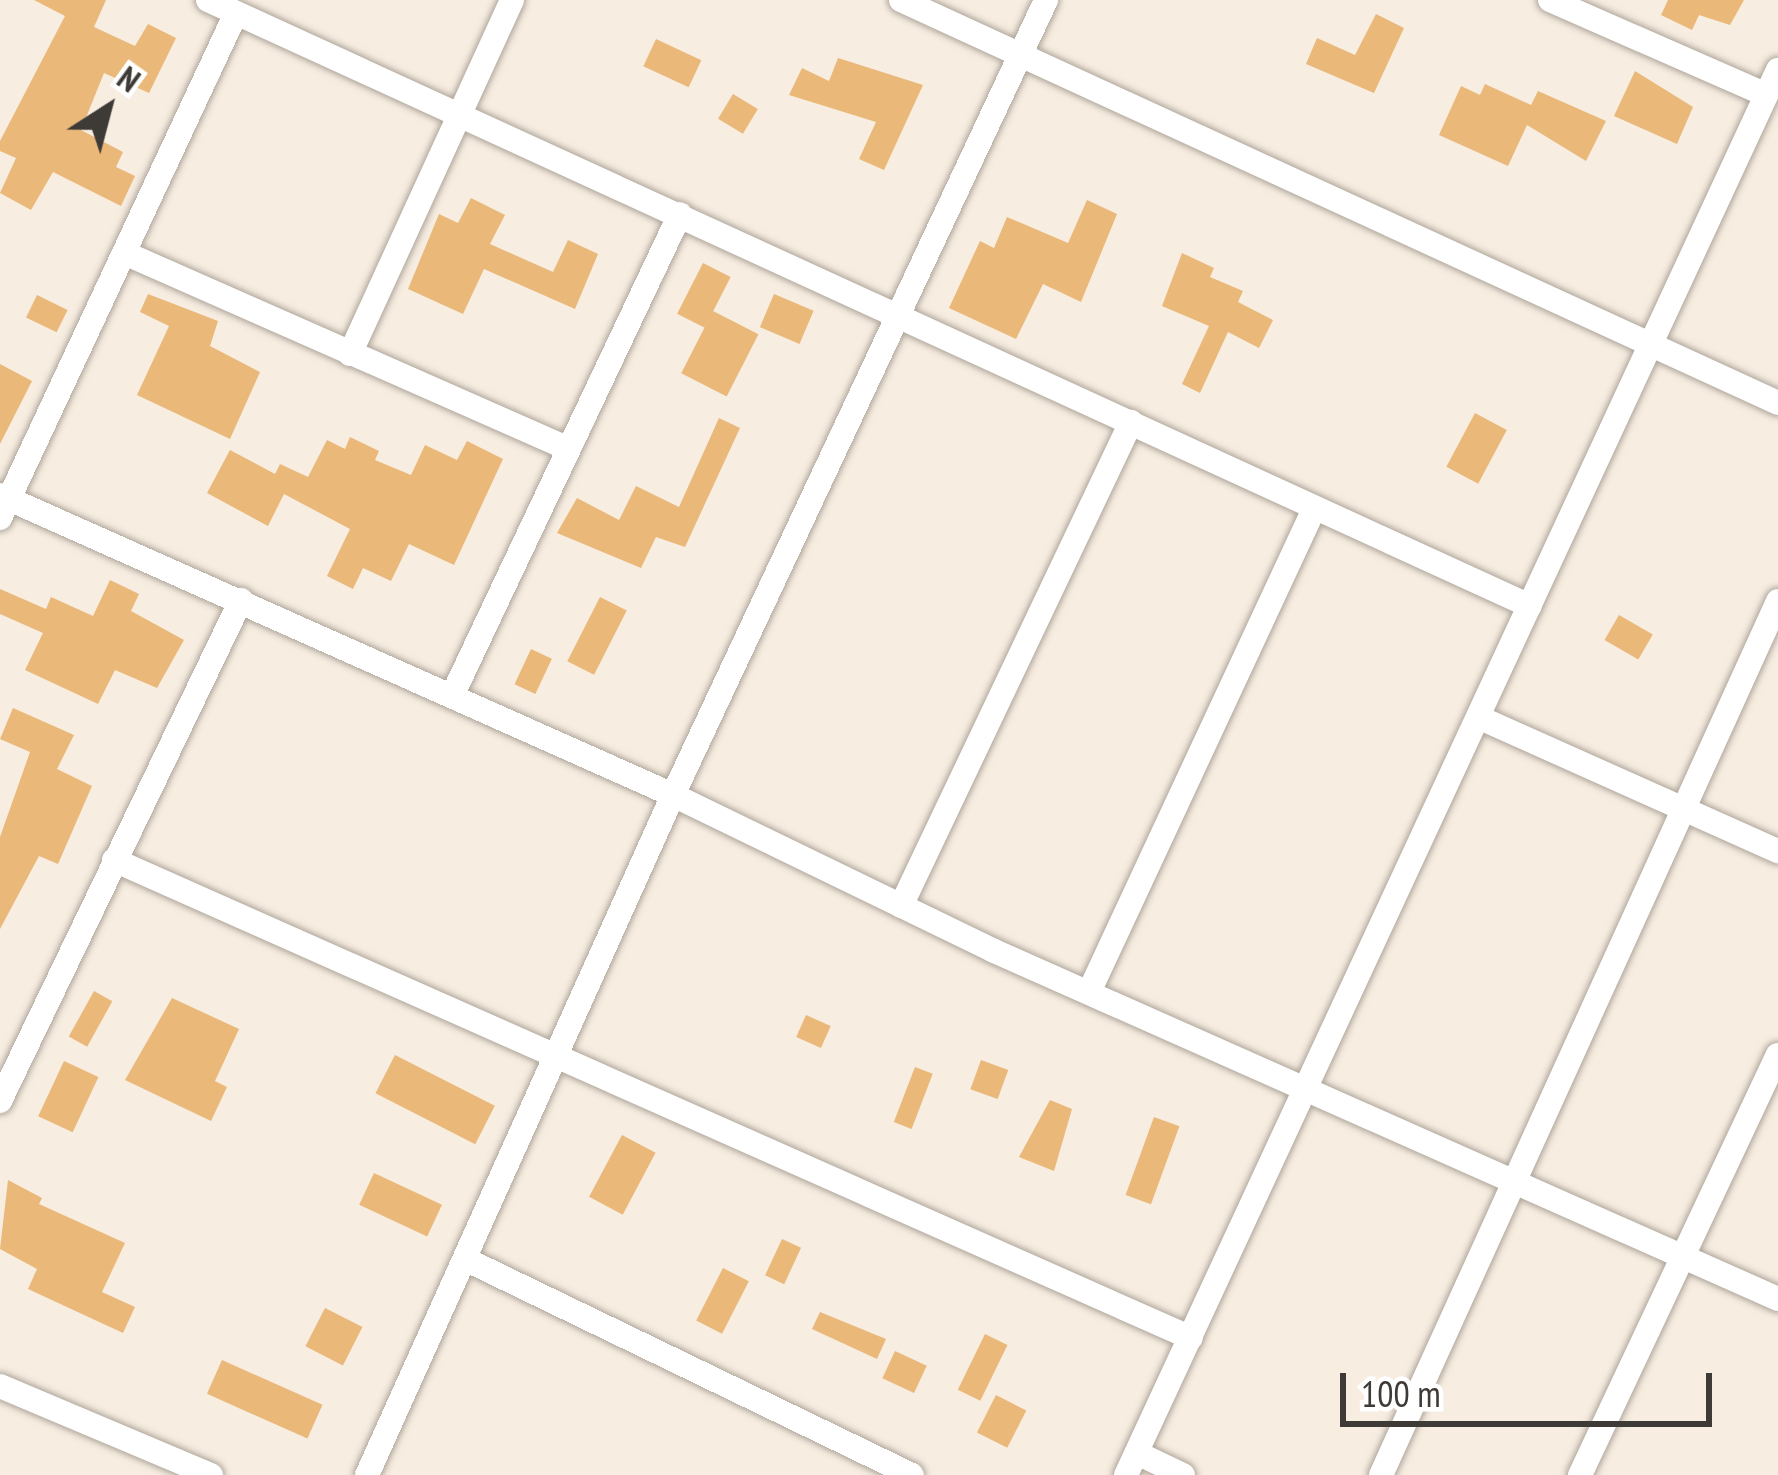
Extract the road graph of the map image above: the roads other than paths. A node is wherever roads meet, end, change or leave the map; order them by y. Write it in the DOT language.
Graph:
graph roads {
  1 [pos="208,0"];
  2 [pos="512,0"];
  3 [pos="901,0"];
  4 [pos="1046,0"];
  5 [pos="1550,0"];
  6 [pos="236,13"];
  7 [pos="1019,53"];
  8 [pos="1778,70"];
  9 [pos="1766,95"];
  10 [pos="462,112"];
  11 [pos="680,214"];
  12 [pos="129,255"];
  13 [pos="897,315"];
  14 [pos="1653,344"];
  15 [pos="350,354"];
  16 [pos="1778,403"];
  17 [pos="1131,422"];
  18 [pos="567,448"];
  19 [pos="3,504"];
  20 [pos="1314,509"];
  21 [pos="241,600"];
  22 [pos="1778,601"];
  23 [pos="1529,606"];
  24 [pos="452,695"];
  25 [pos="1478,717"];
  26 [pos="673,795"];
  27 [pos="1686,808"];
  28 [pos="1778,850"];
  29 [pos="114,860"];
  30 [pos="901,906"];
  31 [pos="1090,990"];
  32 [pos="1778,1055"];
  33 [pos="554,1056"];
  34 [pos="6,1074"];
  35 [pos="1306,1088"];
  36 [pos="0,1100"];
  37 [pos="1519,1179"];
  38 [pos="1683,1253"];
  39 [pos="467,1260"];
  40 [pos="1778,1299"];
  41 [pos="1191,1338"];
  42 [pos="0,1386"];
  43 [pos="1132,1464"];
  44 [pos="1584,1474"];
  45 [pos="211,1475"];
  46 [pos="367,1475"];
  47 [pos="912,1475"];
  48 [pos="1183,1475"];
  49 [pos="1381,1475"];
  1 -- 6 [label="street"];
  2 -- 10 [label="street"];
  3 -- 7 [label="street"];
  4 -- 7 [label="street"];
  5 -- 9 [label="street"];
  6 -- 10 [label="street"];
  6 -- 12 [label="street"];
  7 -- 13 [label="street"];
  7 -- 14 [label="street"];
  8 -- 9 [label="street"];
  9 -- 14 [label="street"];
  10 -- 11 [label="street"];
  10 -- 15 [label="street"];
  11 -- 13 [label="street"];
  11 -- 18 [label="street"];
  12 -- 15 [label="street"];
  12 -- 19 [label="street"];
  13 -- 17 [label="street"];
  13 -- 26 [label="street"];
  14 -- 16 [label="street"];
  14 -- 23 [label="street"];
  15 -- 18 [label="street"];
  17 -- 20 [label="street"];
  17 -- 30 [label="street"];
  18 -- 24 [label="street"];
  19 -- 21 [label="street"];
  20 -- 23 [label="street"];
  20 -- 31 [label="street"];
  21 -- 24 [label="street"];
  21 -- 29 [label="street"];
  22 -- 27 [label="street"];
  23 -- 25 [label="street"];
  24 -- 26 [label="street"];
  25 -- 27 [label="street"];
  25 -- 35 [label="street"];
  26 -- 30 [label="street"];
  26 -- 33 [label="street"];
  27 -- 28 [label="street"];
  27 -- 37 [label="street"];
  29 -- 33 [label="street"];
  29 -- 34 [label="street"];
  30 -- 31 [label="street"];
  31 -- 35 [label="street"];
  32 -- 38 [label="street"];
  33 -- 39 [label="street"];
  33 -- 41 [label="street"];
  34 -- 36 [label="street"];
  35 -- 37 [label="street"];
  35 -- 41 [label="street"];
  37 -- 38 [label="street"];
  37 -- 49 [label="street"];
  38 -- 40 [label="street"];
  38 -- 44 [label="street"];
  39 -- 46 [label="street"];
  39 -- 47 [label="street"];
  41 -- 43 [label="street"];
  42 -- 45 [label="street"];
  43 -- 48 [label="street"];
}
